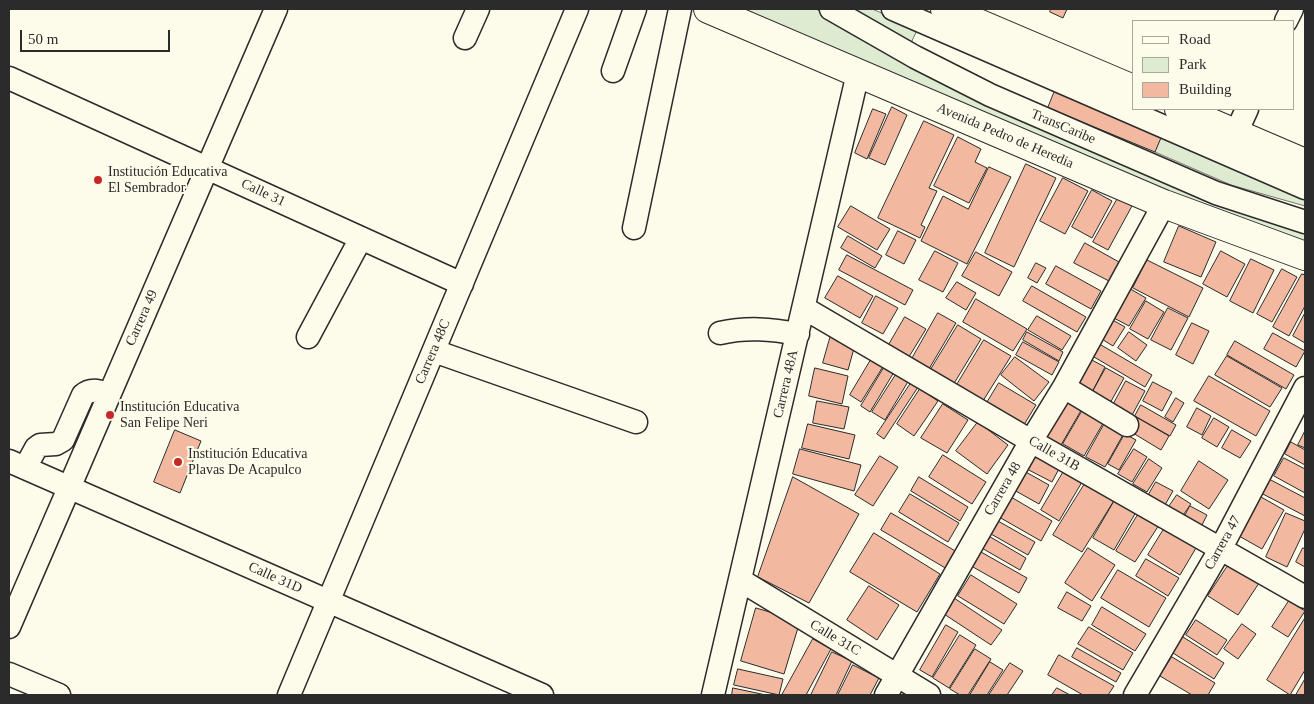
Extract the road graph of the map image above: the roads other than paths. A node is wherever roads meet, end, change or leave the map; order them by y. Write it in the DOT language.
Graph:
graph roads {
  1 [pos="276,9"];
  2 [pos="478,9"];
  3 [pos="578,9"];
  4 [pos="634,9"];
  5 [pos="680,9"];
  6 [pos="708,9"];
  7 [pos="831,9"];
  8 [pos="893,9"];
  9 [pos="945,9"];
  10 [pos="465,38"];
  11 [pos="613,71"];
  12 [pos="858,73"];
  13 [pos="9,78"];
  14 [pos="1132,89"];
  15 [pos="1181,110"];
  16 [pos="1247,110"];
  17 [pos="1236,133"];
  18 [pos="1305,163"];
  19 [pos="208,168"];
  20 [pos="1305,188"];
  21 [pos="1164,204"];
  22 [pos="1305,222"];
  23 [pos="634,228"];
  24 [pos="361,238"];
  25 [pos="1305,256"];
  26 [pos="462,284"];
  27 [pos="804,308"];
  28 [pos="720,333"];
  29 [pos="798,334"];
  30 [pos="308,338"];
  31 [pos="434,351"];
  32 [pos="1064,387"];
  33 [pos="1305,388"];
  34 [pos="109,394"];
  35 [pos="636,422"];
  36 [pos="1127,425"];
  37 [pos="1031,441"];
  38 [pos="17,464"];
  39 [pos="69,487"];
  40 [pos="1221,548"];
  41 [pos="740,580"];
  42 [pos="1305,598"];
  43 [pos="329,601"];
  44 [pos="9,627"];
  45 [pos="9,674"];
  46 [pos="896,675"];
  47 [pos="527,692"];
  48 [pos="59,695"];
  49 [pos="289,695"];
  50 [pos="714,695"];
  51 [pos="886,695"];
  52 [pos="929,695"];
  53 [pos="1135,695"];
  1 -- 19 [label="street, Carrera 49"];
  2 -- 10 [label="street"];
  3 -- 26 [label="street, Carrera 48C"];
  4 -- 11 [label="street"];
  5 -- 23 [label="street"];
  6 -- 12 [label="highway, Avenida Pedro de Heredia"];
  7 -- 22 [label="street, TransCaribe"];
  8 -- 20 [label="street"];
  9 -- 14 [label="highway"];
  12 -- 21 [label="highway, Avenida Pedro de Heredia"];
  12 -- 27 [label="street, Carrera 48A"];
  13 -- 19 [label="street, Calle 31"];
  15 -- 17 [label="highway"];
  16 -- 17 [label="street"];
  17 -- 18 [label="highway"];
  19 -- 24 [label="street, Calle 31"];
  19 -- 34 [label="street, Carrera 49"];
  21 -- 25 [label="highway, Avenida Pedro de Heredia"];
  21 -- 32 [label="street, Carrera 48"];
  24 -- 26 [label="street, Calle 31"];
  24 -- 30 [label="street"];
  26 -- 31 [label="street, Carrera 48C"];
  27 -- 29 [label="street, Carrera 48A"];
  27 -- 37 [label="street, Calle 31B"];
  28 -- 29 [label="street"];
  29 -- 41 [label="street, Carrera 48A"];
  31 -- 35 [label="street"];
  31 -- 43 [label="street, Carrera 48C"];
  32 -- 36 [label="street"];
  32 -- 37 [label="street, Carrera 48"];
  33 -- 40 [label="street, Carrera 47"];
  34 -- 38 [label="street"];
  34 -- 39 [label="street, Carrera 49"];
  37 -- 40 [label="street, Calle 31B"];
  37 -- 46 [label="street, Carrera 48"];
  38 -- 39 [label="street, Calle 31D"];
  39 -- 43 [label="street, Calle 31D"];
  39 -- 44 [label="street, Carrera 49"];
  40 -- 42 [label="street, Calle 31B"];
  40 -- 53 [label="street, Carrera 47"];
  41 -- 46 [label="street, Calle 31C"];
  41 -- 50 [label="street, Carrera 48A"];
  43 -- 47 [label="street, Calle 31D"];
  43 -- 49 [label="street, Carrera 48C"];
  45 -- 48 [label="street"];
  46 -- 51 [label="street, Carrera 48"];
  46 -- 52 [label="street, Calle 31C"];
}
